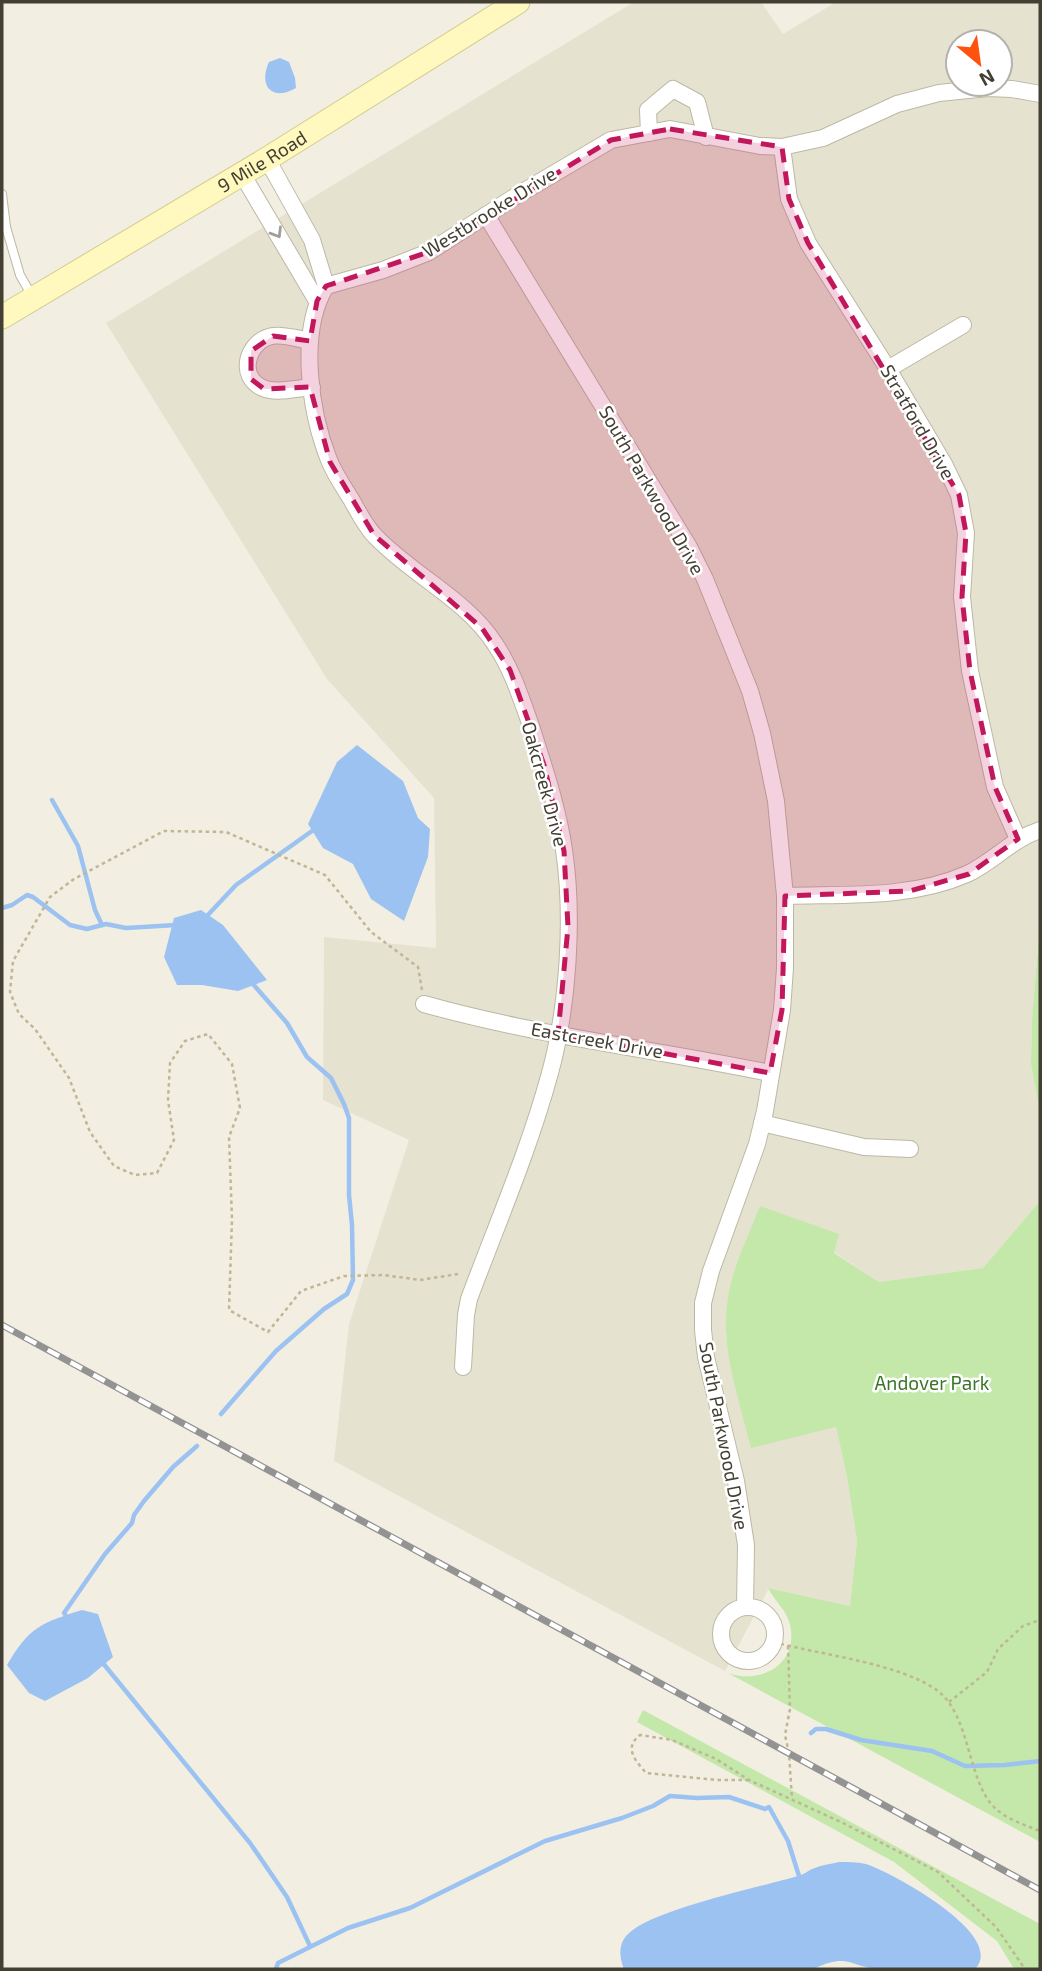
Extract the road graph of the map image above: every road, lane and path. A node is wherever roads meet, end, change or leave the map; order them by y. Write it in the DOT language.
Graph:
graph roads {
  1 [pos="518,2"];
  2 [pos="1040,94"];
  3 [pos="649,133"];
  4 [pos="706,137"];
  5 [pos="782,147"];
  6 [pos="267,159"];
  7 [pos="242,174"];
  8 [pos="2,194"];
  9 [pos="486,215"];
  10 [pos="326,286"];
  11 [pos="33,298"];
  12 [pos="317,301"];
  13 [pos="2,317"];
  14 [pos="963,325"];
  15 [pos="310,341"];
  16 [pos="888,369"];
  17 [pos="312,387"];
  18 [pos="1040,830"];
  19 [pos="1018,839"];
  20 [pos="786,896"];
  21 [pos="424,1004"];
  22 [pos="558,1034"];
  23 [pos="770,1073"];
  24 [pos="762,1123"];
  25 [pos="911,1149"];
  26 [pos="458,1274"];
  27 [pos="463,1367"];
  28 [pos="745,1607"];
  29 [pos="1040,1620"];
  30 [pos="781,1644"];
  31 [pos="949,1703"];
  32 [pos="749,1780"];
  33 [pos="792,1799"];
  34 [pos="1040,1831"];
  35 [pos="1025,1969"];
  1 -- 6 [label="street, 9 Mile Road"];
  2 -- 5 [label="street, Westbrooke Drive"];
  3 -- 4 [label="street, Westbrooke Drive"];
  3 -- 4 [label="street"];
  3 -- 9 [label="street, Westbrooke Drive"];
  4 -- 5 [label="street, Westbrooke Drive"];
  5 -- 16 [label="street, Stratford Drive"];
  6 -- 7 [label="street, 9 Mile Road"];
  6 -- 10 [label="street"];
  7 -- 11 [label="street, 9 Mile Road"];
  7 -- 12 [label="street, one-way"];
  8 -- 11 [label="lane"];
  9 -- 10 [label="street, Westbrooke Drive"];
  9 -- 20 [label="street, South Parkwood Drive"];
  10 -- 12 [label="street, Oakcreek Drive"];
  11 -- 13 [label="street, 9 Mile Road"];
  12 -- 15 [label="street, Oakcreek Drive"];
  14 -- 16 [label="street"];
  15 -- 17 [label="street, Oakcreek Drive"];
  15 -- 17 [label="street"];
  16 -- 19 [label="street, Stratford Drive"];
  17 -- 22 [label="street, Oakcreek Drive"];
  18 -- 19 [label="street"];
  19 -- 20 [label="street"];
  20 -- 23 [label="street, South Parkwood Drive"];
  21 -- 22 [label="street, Eastcreek Drive"];
  21 -- 26 [label="path"];
  22 -- 23 [label="street, Eastcreek Drive"];
  22 -- 27 [label="street, Oakcreek Drive"];
  23 -- 24 [label="street, South Parkwood Drive"];
  24 -- 25 [label="street"];
  24 -- 28 [label="street, South Parkwood Drive"];
  28 -- 30 [label="street"];
  28 -- 30 [label="street"];
  29 -- 31 [label="path"];
  30 -- 31 [label="path"];
  30 -- 33 [label="path"];
  31 -- 34 [label="path"];
  32 -- 32 [label="path"];
  32 -- 33 [label="path"];
  33 -- 35 [label="path"];
}
